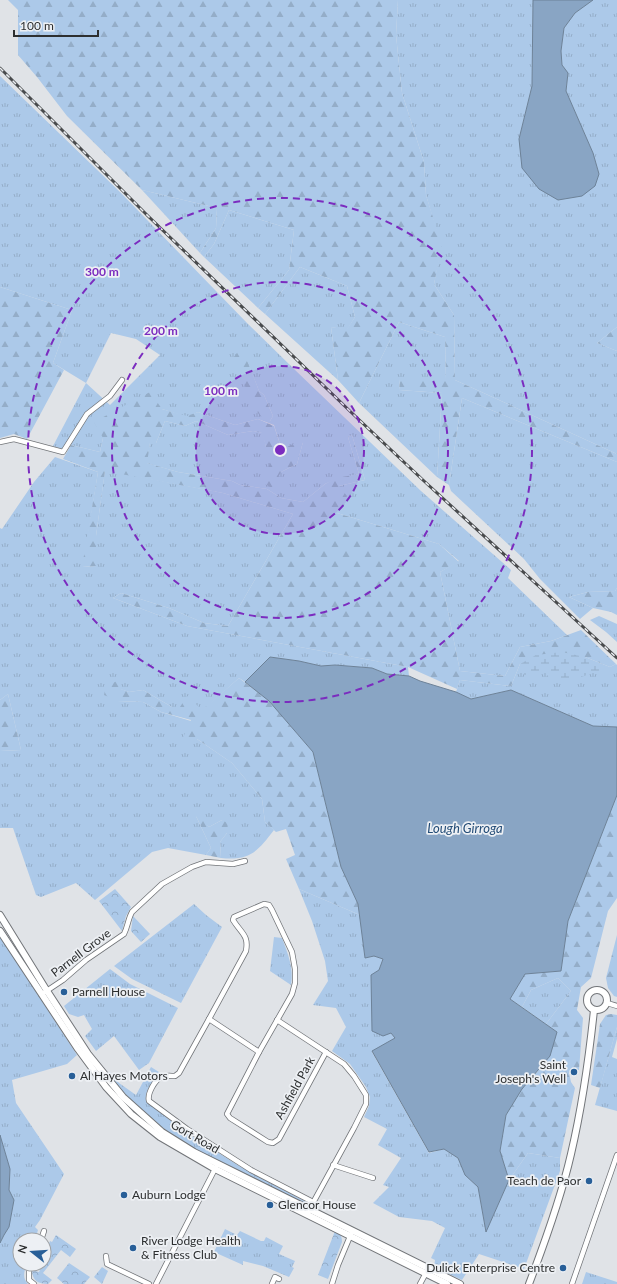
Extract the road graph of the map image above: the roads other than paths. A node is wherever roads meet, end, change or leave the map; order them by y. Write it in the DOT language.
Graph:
graph roads {
  1 [pos="122,380"];
  2 [pos="0,442"];
  3 [pos="246,861"];
  4 [pos="0,915"];
  5 [pos="0,931"];
  6 [pos="44,992"];
  7 [pos="607,1003"];
  8 [pos="617,1006"];
  9 [pos="594,1010"];
  10 [pos="210,1019"];
  11 [pos="277,1020"];
  12 [pos="259,1052"];
  13 [pos="326,1052"];
  14 [pos="617,1154"];
  15 [pos="333,1165"];
  16 [pos="216,1166"];
  17 [pos="373,1178"];
  18 [pos="313,1202"];
  19 [pos="308,1212"];
  20 [pos="352,1233"];
  21 [pos="106,1256"];
  22 [pos="427,1271"];
  23 [pos="29,1272"];
  24 [pos="279,1280"];
  25 [pos="34,1284"];
  26 [pos="149,1284"];
  27 [pos="156,1284"];
  28 [pos="272,1284"];
  29 [pos="332,1284"];
  30 [pos="420,1284"];
  31 [pos="447,1284"];
  32 [pos="460,1284"];
  33 [pos="529,1284"];
  34 [pos="572,1284"];
  1 -- 2 [label="street"];
  3 -- 6 [label="street, Parnell Grove"];
  4 -- 6 [label="main road, Gort Road"];
  5 -- 6 [label="main road"];
  6 -- 16 [label="main road, Gort Road"];
  6 -- 16 [label="main road, Gort Road"];
  7 -- 8 [label="street"];
  7 -- 9 [label="main road"];
  7 -- 9 [label="main road"];
  9 -- 33 [label="main road"];
  10 -- 11 [label="street, Ashfield Park"];
  10 -- 12 [label="street"];
  10 -- 18 [label="street"];
  11 -- 12 [label="street, Ashfield Park"];
  11 -- 13 [label="street"];
  12 -- 13 [label="street, Ashfield Park"];
  13 -- 15 [label="street, Ashfield Park"];
  14 -- 34 [label="street"];
  15 -- 17 [label="street"];
  15 -- 18 [label="street, Ashfield Park"];
  16 -- 19 [label="main road, Gort Road"];
  16 -- 27 [label="street"];
  18 -- 19 [label="street, Ashfield Park"];
  19 -- 20 [label="main road, Gort Road"];
  20 -- 22 [label="main road, Gort Road"];
  20 -- 29 [label="street"];
  21 -- 26 [label="street"];
  22 -- 30 [label="street"];
  22 -- 31 [label="main road, Gort Road"];
  22 -- 32 [label="main road, Gort Road"];
  23 -- 25 [label="street"];
  24 -- 28 [label="street"];
}
